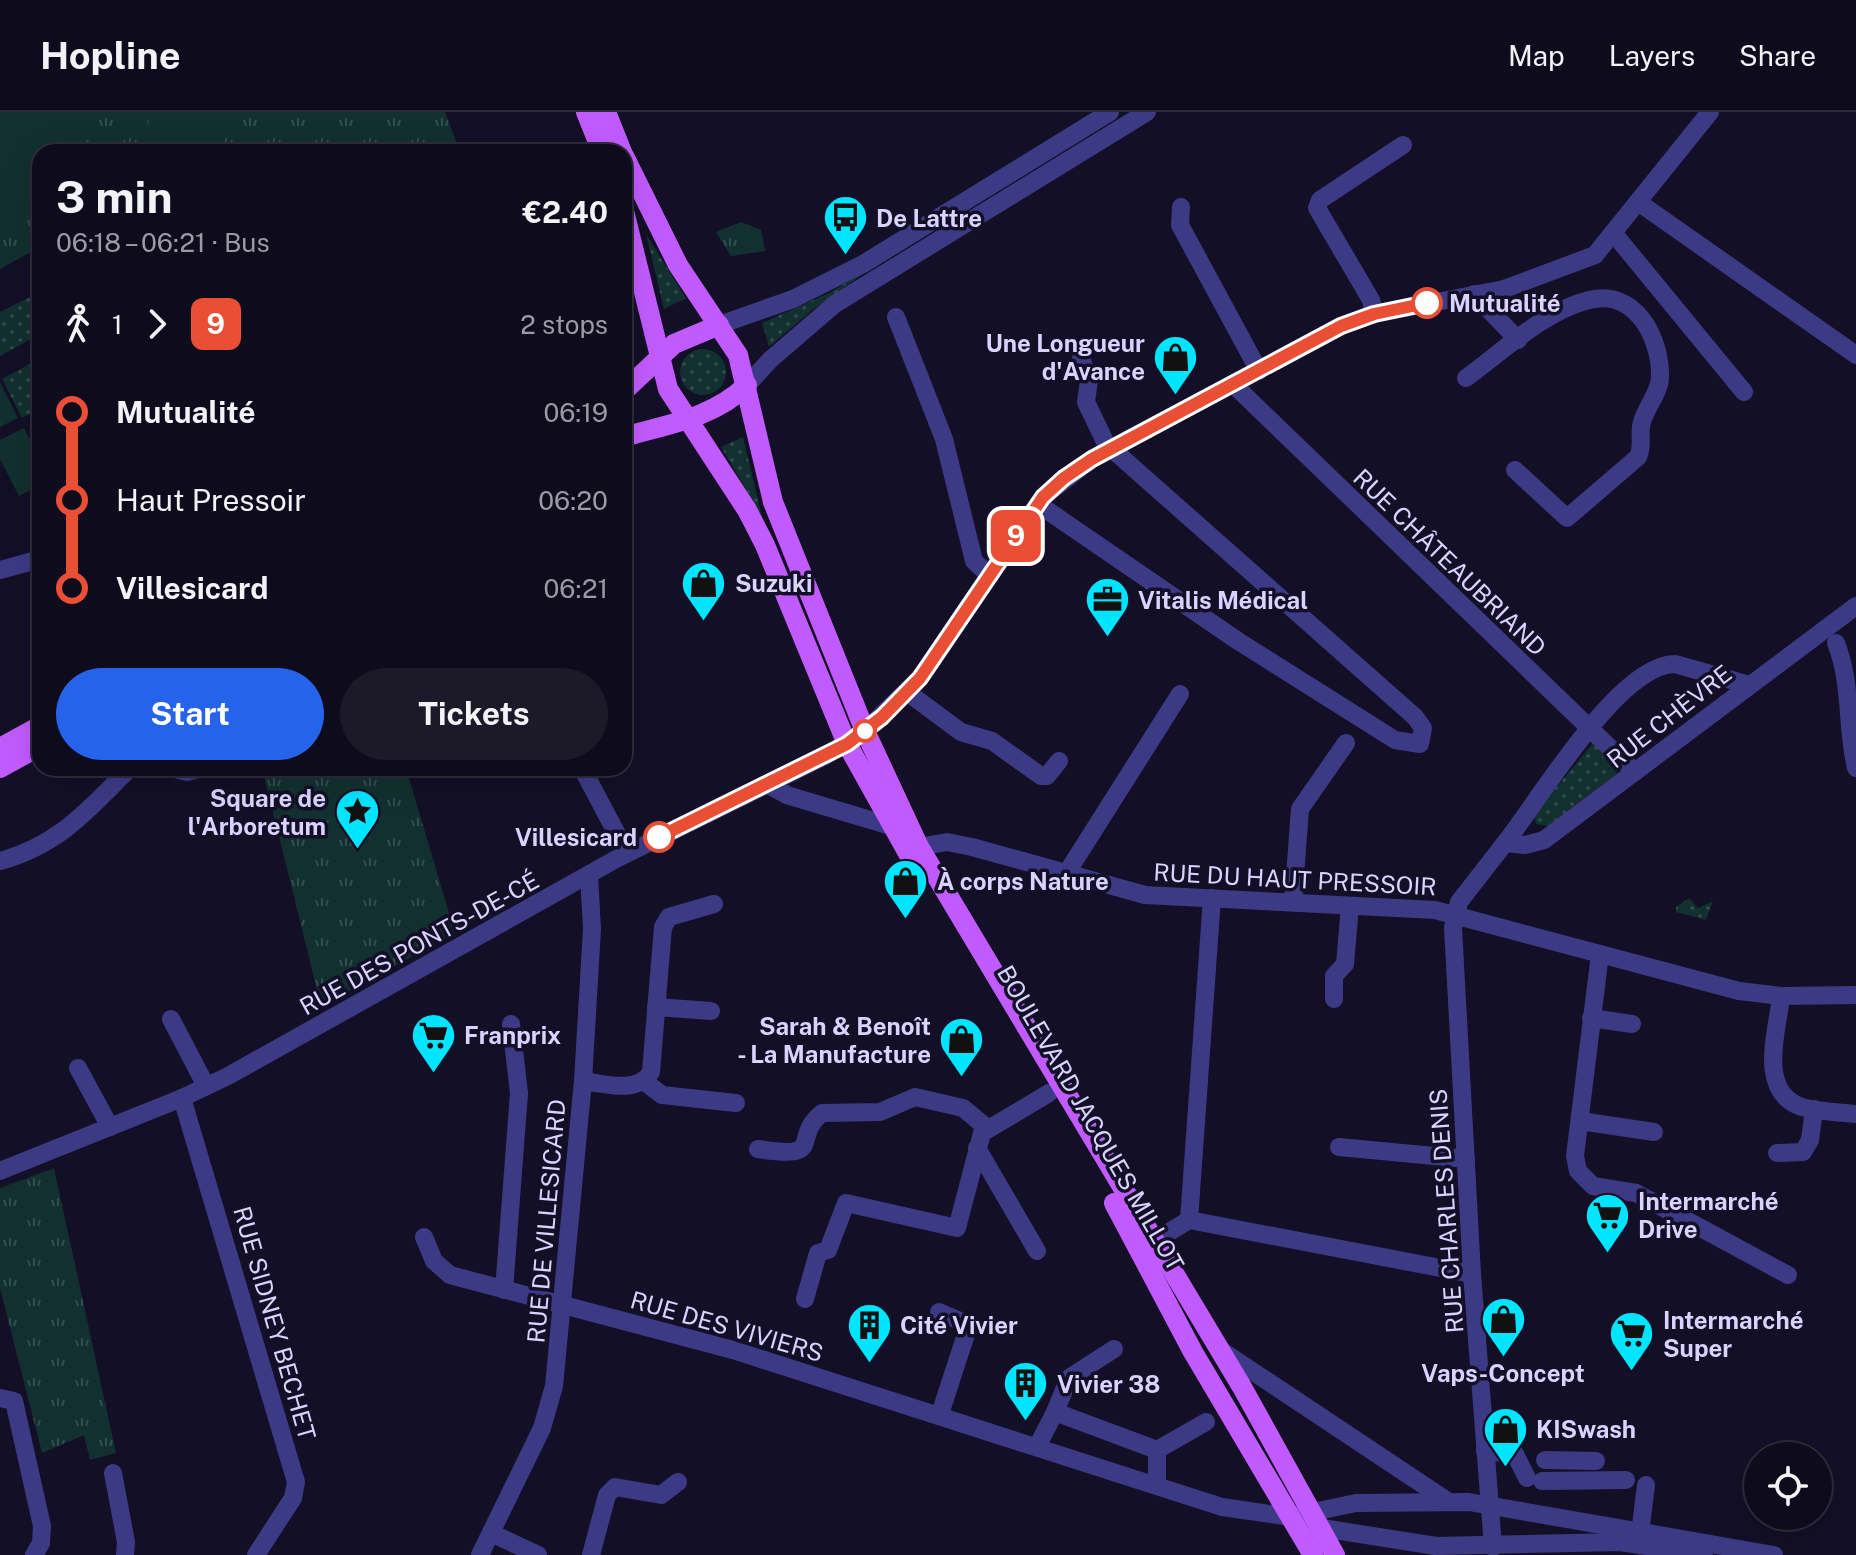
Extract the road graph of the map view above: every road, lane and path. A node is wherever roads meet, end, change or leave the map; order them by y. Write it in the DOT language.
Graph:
graph roads {
  1 [pos="586,112"];
  2 [pos="606,112"];
  3 [pos="1110,112"];
  4 [pos="1147,112"];
  5 [pos="1710,112"];
  6 [pos="599,144"];
  7 [pos="619,144"];
  8 [pos="1403,145"];
  9 [pos="632,173"];
  10 [pos="1638,202"];
  11 [pos="1181,207"];
  12 [pos="1615,235"];
  13 [pos="632,240"];
  14 [pos="1474,294"];
  15 [pos="1374,314"];
  16 [pos="896,317"];
  17 [pos="719,325"];
  18 [pos="1518,340"];
  19 [pos="1856,355"];
  20 [pos="658,357"];
  21 [pos="1081,358"];
  22 [pos="1259,371"];
  23 [pos="1466,378"];
  24 [pos="632,383"];
  25 [pos="747,385"];
  26 [pos="1234,385"];
  27 [pos="1744,392"];
  28 [pos="687,419"];
  29 [pos="632,435"];
  30 [pos="1110,450"];
  31 [pos="1515,470"];
  32 [pos="1038,504"];
  33 [pos="32,561"];
  34 [pos="0,570"];
  35 [pos="990,576"];
  36 [pos="1856,606"];
  37 [pos="1830,636"];
  38 [pos="1856,661"];
  39 [pos="1749,685"];
  40 [pos="907,692"];
  41 [pos="1180,694"];
  42 [pos="32,730"];
  43 [pos="1590,730"];
  44 [pos="1852,730"];
  45 [pos="865,731"];
  46 [pos="1346,743"];
  47 [pos="847,744"];
  48 [pos="0,748"];
  49 [pos="32,750"];
  50 [pos="1059,761"];
  51 [pos="0,768"];
  52 [pos="1856,768"];
  53 [pos="1635,772"];
  54 [pos="122,776"];
  55 [pos="586,776"];
  56 [pos="767,784"];
  57 [pos="891,826"];
  58 [pos="1505,843"];
  59 [pos="919,847"];
  60 [pos="627,853"];
  61 [pos="0,861"];
  62 [pos="1066,874"];
  63 [pos="589,875"];
  64 [pos="1212,898"];
  65 [pos="1293,902"];
  66 [pos="714,904"];
  67 [pos="1350,906"];
  68 [pos="1456,915"];
  69 [pos="1600,954"];
  70 [pos="1856,995"];
  71 [pos="1781,996"];
  72 [pos="1334,999"];
  73 [pos="656,1007"];
  74 [pos="711,1011"];
  75 [pos="1591,1018"];
  76 [pos="171,1019"];
  77 [pos="511,1024"];
  78 [pos="1632,1024"];
  79 [pos="78,1068"];
  80 [pos="583,1081"];
  81 [pos="645,1082"];
  82 [pos="206,1086"];
  83 [pos="1049,1093"];
  84 [pos="182,1098"];
  85 [pos="736,1103"];
  86 [pos="1814,1109"];
  87 [pos="1856,1114"];
  88 [pos="1580,1121"];
  89 [pos="110,1127"];
  90 [pos="987,1128"];
  91 [pos="1654,1132"];
  92 [pos="1339,1147"];
  93 [pos="977,1148"];
  94 [pos="758,1149"];
  95 [pos="1777,1153"];
  96 [pos="1466,1159"];
  97 [pos="0,1171"];
  98 [pos="1189,1220"];
  99 [pos="424,1237"];
  100 [pos="1153,1242"];
  101 [pos="1037,1251"];
  102 [pos="1472,1274"];
  103 [pos="1788,1275"];
  104 [pos="504,1290"];
  105 [pos="805,1299"];
  106 [pos="563,1306"];
  107 [pos="939,1312"];
  108 [pos="1114,1349"];
  109 [pos="1219,1349"];
  110 [pos="1,1392"];
  111 [pos="1055,1412"];
  112 [pos="940,1414"];
  113 [pos="1206,1422"];
  114 [pos="1038,1445"];
  115 [pos="1157,1450"];
  116 [pos="1485,1451"];
  117 [pos="1530,1458"];
  118 [pos="1596,1461"];
  119 [pos="113,1473"];
  120 [pos="1626,1480"];
  121 [pos="678,1482"];
  122 [pos="1157,1485"];
  123 [pos="1646,1485"];
  124 [pos="1449,1502"];
  125 [pos="1488,1505"];
  126 [pos="1291,1517"];
  127 [pos="1318,1520"];
  128 [pos="491,1533"];
  129 [pos="1639,1538"];
  130 [pos="1490,1551"];
  131 [pos="28,1554"];
  132 [pos="125,1555"];
  133 [pos="256,1555"];
  134 [pos="480,1555"];
  135 [pos="538,1555"];
  136 [pos="591,1555"];
  137 [pos="1313,1555"];
  138 [pos="1335,1555"];
  139 [pos="1704,1555"];
  140 [pos="1774,1555"];
  1 -- 6 [label="main road"];
  2 -- 7 [label="main road"];
  3 -- 17 [label="street"];
  4 -- 25 [label="street"];
  5 -- 10 [label="street, RUE DES PONTS-DE-CÉ"];
  8 -- 15 [label="street"];
  9 -- 17 [label="main road"];
  10 -- 12 [label="street, RUE DES PONTS-DE-CÉ"];
  10 -- 19 [label="street"];
  11 -- 22 [label="street"];
  12 -- 14 [label="street, RUE DES PONTS-DE-CÉ"];
  12 -- 27 [label="street"];
  13 -- 20 [label="main road"];
  14 -- 15 [label="street, RUE DES PONTS-DE-CÉ"];
  14 -- 18 [label="street"];
  15 -- 22 [label="street, RUE DES PONTS-DE-CÉ"];
  16 -- 35 [label="street"];
  17 -- 20 [label="main road"];
  17 -- 25 [label="main road"];
  18 -- 23 [label="street"];
  18 -- 31 [label="street"];
  20 -- 24 [label="main road"];
  20 -- 28 [label="main road"];
  21 -- 30 [label="street"];
  22 -- 26 [label="street, RUE DES PONTS-DE-CÉ"];
  25 -- 28 [label="main road"];
  25 -- 45 [label="main road, BOULEVARD JACQUES MILLOT"];
  26 -- 30 [label="street, RUE DES PONTS-DE-CÉ"];
  26 -- 43 [label="street, RUE CHÂTEAUBRIAND"];
  28 -- 29 [label="main road"];
  28 -- 47 [label="main road, BOULEVARD JACQUES MILLOT"];
  30 -- 32 [label="street, RUE DES PONTS-DE-CÉ"];
  30 -- 32 [label="street"];
  32 -- 35 [label="street, RUE DES PONTS-DE-CÉ"];
  33 -- 34 [label="street"];
  35 -- 40 [label="street, RUE DES PONTS-DE-CÉ"];
  36 -- 37 [label="street, RUE CHÈVRE"];
  37 -- 38 [label="street"];
  37 -- 39 [label="street, RUE CHÈVRE"];
  37 -- 44 [label="street"];
  39 -- 43 [label="street, RUE CHÈVRE"];
  39 -- 53 [label="street, RUE CHÈVRE"];
  40 -- 45 [label="street, RUE DES PONTS-DE-CÉ"];
  40 -- 50 [label="street"];
  41 -- 62 [label="street"];
  42 -- 48 [label="main road"];
  43 -- 53 [label="street, RUE CHÂTEAUBRIAND"];
  43 -- 58 [label="street, RUE CHÈVRE"];
  44 -- 52 [label="street"];
  45 -- 47 [label="street, RUE DES PONTS-DE-CÉ"];
  45 -- 59 [label="main road, BOULEVARD JACQUES MILLOT"];
  46 -- 65 [label="street"];
  47 -- 56 [label="street, RUE DES PONTS-DE-CÉ"];
  47 -- 57 [label="main road, BOULEVARD JACQUES MILLOT"];
  49 -- 51 [label="main road"];
  53 -- 58 [label="street, RUE CHÈVRE"];
  54 -- 61 [label="street"];
  55 -- 60 [label="street"];
  56 -- 57 [label="street"];
  56 -- 60 [label="street, RUE DES PONTS-DE-CÉ"];
  57 -- 83 [label="main road, BOULEVARD JACQUES MILLOT"];
  58 -- 68 [label="street, RUE CHÈVRE"];
  59 -- 62 [label="street, RUE DU HAUT PRESSOIR"];
  59 -- 100 [label="main road, BOULEVARD JACQUES MILLOT"];
  60 -- 63 [label="street, RUE DES PONTS-DE-CÉ"];
  62 -- 64 [label="street, RUE DU HAUT PRESSOIR"];
  63 -- 80 [label="street, RUE DE VILLESICARD"];
  63 -- 82 [label="street, RUE DES PONTS-DE-CÉ"];
  64 -- 65 [label="street, RUE DU HAUT PRESSOIR"];
  64 -- 98 [label="street"];
  65 -- 67 [label="street, RUE DU HAUT PRESSOIR"];
  66 -- 73 [label="street"];
  67 -- 68 [label="street, RUE DU HAUT PRESSOIR"];
  67 -- 72 [label="street"];
  68 -- 69 [label="street, RUE DU HAUT PRESSOIR"];
  68 -- 96 [label="street, RUE CHARLES DENIS"];
  69 -- 71 [label="street, RUE DU HAUT PRESSOIR"];
  69 -- 75 [label="street"];
  70 -- 71 [label="street, RUE DU HAUT PRESSOIR"];
  71 -- 86 [label="street"];
  73 -- 74 [label="street"];
  73 -- 81 [label="street"];
  75 -- 78 [label="street"];
  75 -- 88 [label="street"];
  76 -- 82 [label="street"];
  77 -- 104 [label="street"];
  79 -- 89 [label="street"];
  80 -- 81 [label="street"];
  80 -- 106 [label="street, RUE DE VILLESICARD"];
  81 -- 85 [label="street"];
  82 -- 84 [label="street, RUE DES PONTS-DE-CÉ"];
  83 -- 90 [label="street"];
  83 -- 126 [label="main road, BOULEVARD JACQUES MILLOT"];
  84 -- 89 [label="street, RUE DES PONTS-DE-CÉ"];
  84 -- 133 [label="street, RUE SIDNEY BECHET"];
  86 -- 87 [label="street"];
  86 -- 95 [label="street"];
  88 -- 91 [label="street"];
  88 -- 103 [label="street"];
  89 -- 97 [label="street, RUE DES PONTS-DE-CÉ"];
  90 -- 93 [label="street"];
  90 -- 94 [label="street"];
  92 -- 96 [label="street"];
  93 -- 101 [label="street"];
  93 -- 105 [label="street"];
  96 -- 102 [label="street, RUE CHARLES DENIS"];
  98 -- 100 [label="street"];
  98 -- 102 [label="street"];
  99 -- 104 [label="street, RUE DES VIVIERS"];
  100 -- 109 [label="main road, BOULEVARD JACQUES MILLOT"];
  102 -- 116 [label="street, RUE CHARLES DENIS"];
  104 -- 106 [label="street, RUE DES VIVIERS"];
  106 -- 112 [label="street, RUE DES VIVIERS"];
  106 -- 128 [label="street, RUE DE VILLESICARD"];
  107 -- 112 [label="street"];
  108 -- 111 [label="street"];
  109 -- 124 [label="street, BOULEVARD JACQUES MILLOT"];
  109 -- 127 [label="main road, BOULEVARD JACQUES MILLOT"];
  110 -- 131 [label="street"];
  111 -- 114 [label="street"];
  111 -- 115 [label="street"];
  112 -- 114 [label="street, RUE DES VIVIERS"];
  113 -- 115 [label="street"];
  114 -- 122 [label="street, RUE DES VIVIERS"];
  115 -- 122 [label="street"];
  116 -- 117 [label="street"];
  116 -- 125 [label="street, RUE CHARLES DENIS"];
  117 -- 118 [label="street"];
  117 -- 120 [label="street"];
  119 -- 132 [label="street"];
  121 -- 136 [label="street"];
  122 -- 126 [label="street, RUE DES VIVIERS"];
  123 -- 129 [label="street"];
  124 -- 125 [label="street, BOULEVARD JACQUES MILLOT"];
  124 -- 127 [label="street, BOULEVARD JACQUES MILLOT"];
  125 -- 129 [label="street, BOULEVARD JACQUES MILLOT"];
  125 -- 130 [label="street, RUE CHARLES DENIS"];
  126 -- 127 [label="street, BOULEVARD JACQUES MILLOT"];
  126 -- 137 [label="main road"];
  127 -- 130 [label="street, BOULEVARD JACQUES MILLOT"];
  127 -- 138 [label="main road"];
  128 -- 134 [label="street, RUE DE VILLESICARD"];
  128 -- 135 [label="street"];
  129 -- 130 [label="street, BOULEVARD JACQUES MILLOT"];
  129 -- 139 [label="street, BOULEVARD JACQUES MILLOT"];
  129 -- 140 [label="street, BOULEVARD JACQUES MILLOT"];
}
